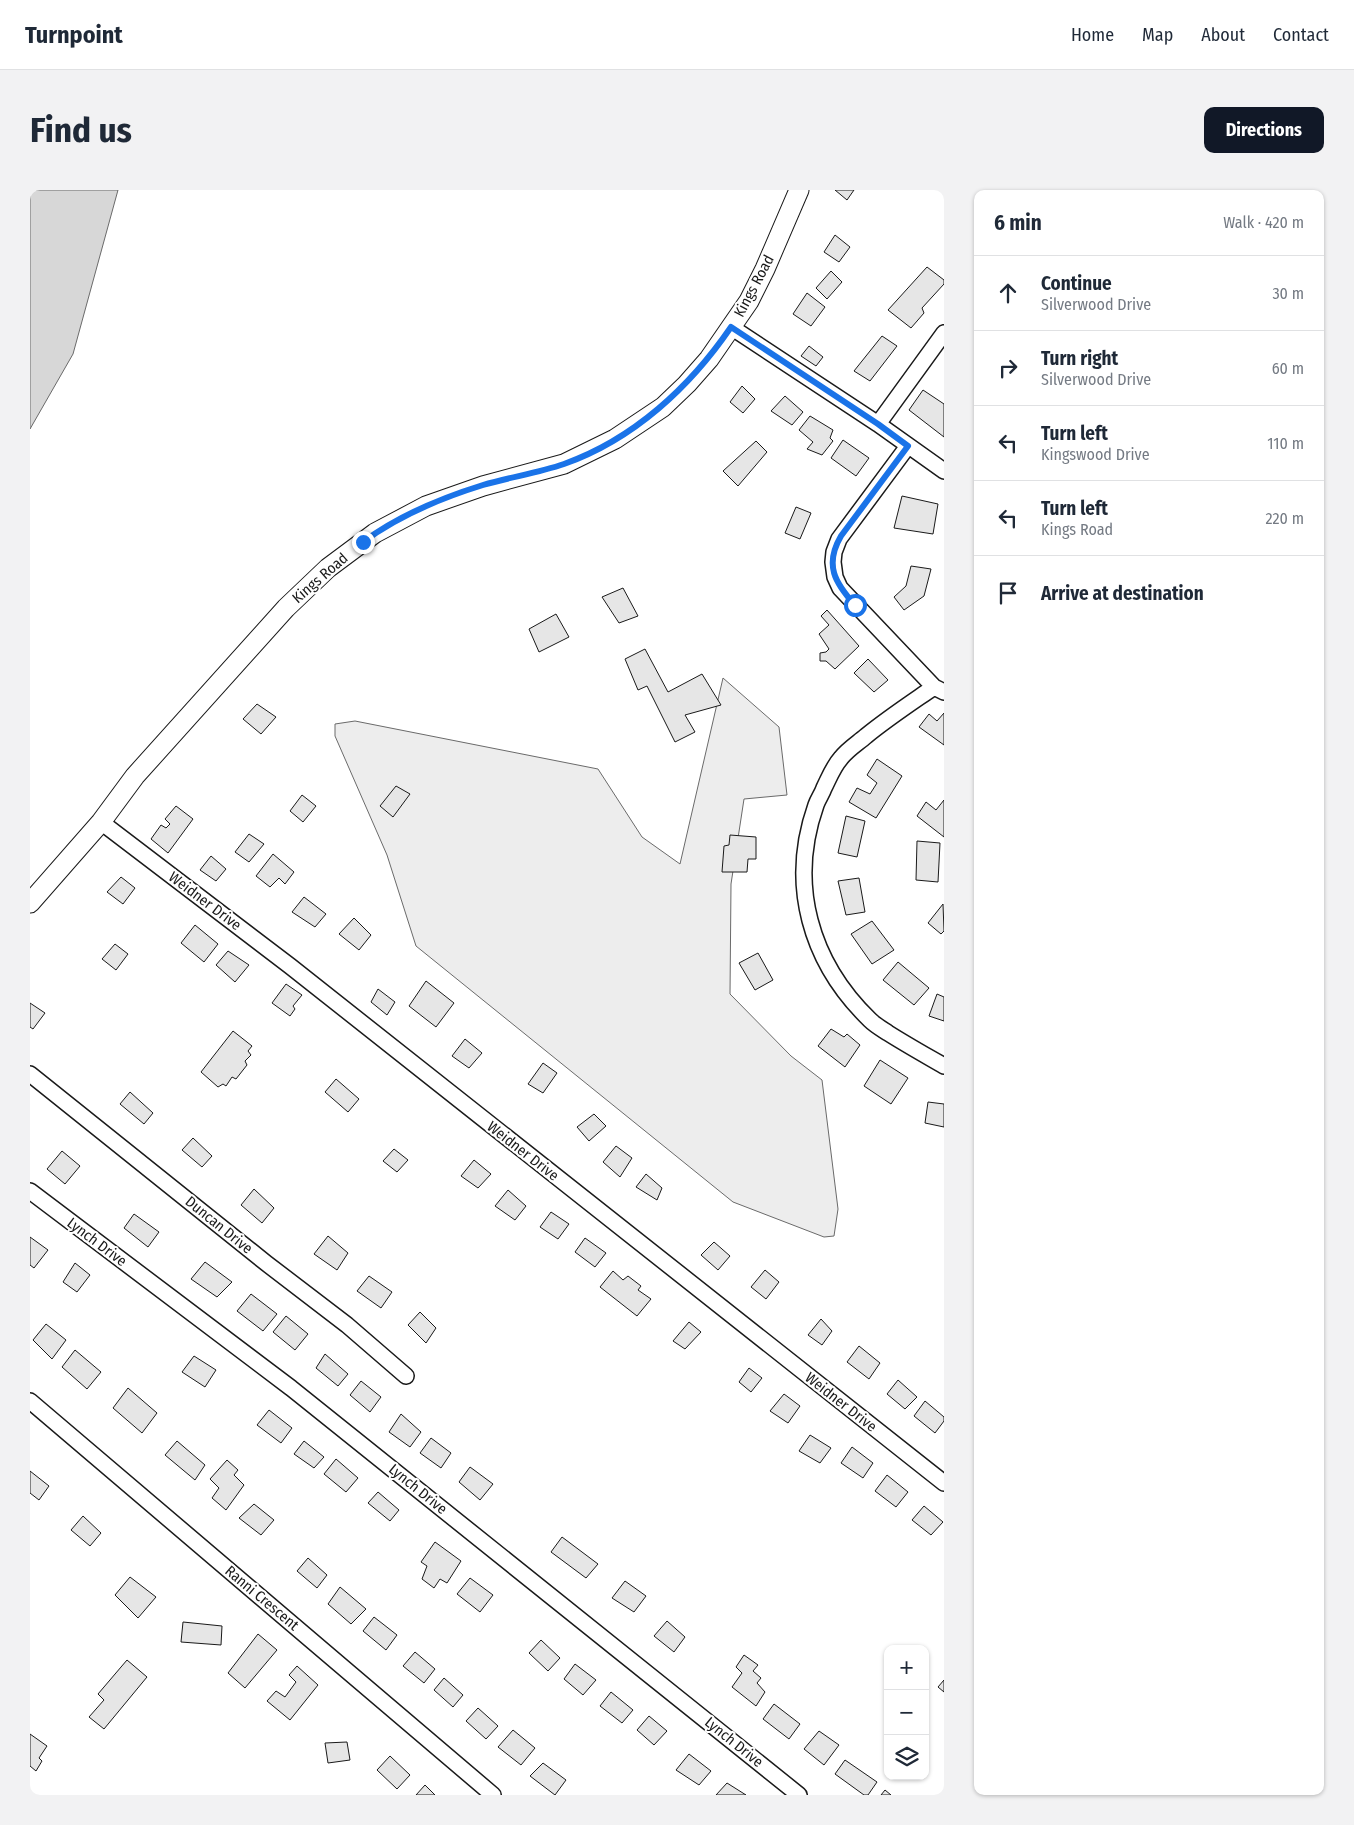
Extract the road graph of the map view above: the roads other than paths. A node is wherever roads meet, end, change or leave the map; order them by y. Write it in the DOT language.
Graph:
graph roads {
  1 [pos="799,190"];
  2 [pos="731,327"];
  3 [pos="944,333"];
  4 [pos="878,424"];
  5 [pos="908,446"];
  6 [pos="944,471"];
  7 [pos="939,690"];
  8 [pos="101,822"];
  9 [pos="30,903"];
  10 [pos="944,1066"];
  11 [pos="30,1074"];
  12 [pos="30,1191"];
  13 [pos="406,1376"];
  14 [pos="30,1401"];
  15 [pos="944,1482"];
  16 [pos="493,1795"];
  17 [pos="799,1795"];
  1 -- 2 [label="main road, Kings Road"];
  2 -- 4 [label="street"];
  2 -- 8 [label="main road, Kings Road"];
  3 -- 4 [label="street"];
  4 -- 5 [label="street"];
  5 -- 6 [label="street"];
  5 -- 7 [label="street"];
  7 -- 10 [label="street"];
  8 -- 9 [label="main road, Kings Road"];
  8 -- 15 [label="street, Weidner Drive"];
  11 -- 13 [label="street, Duncan Drive"];
  12 -- 17 [label="street, Lynch Drive"];
  14 -- 16 [label="street, Ranni Crescent"];
}
